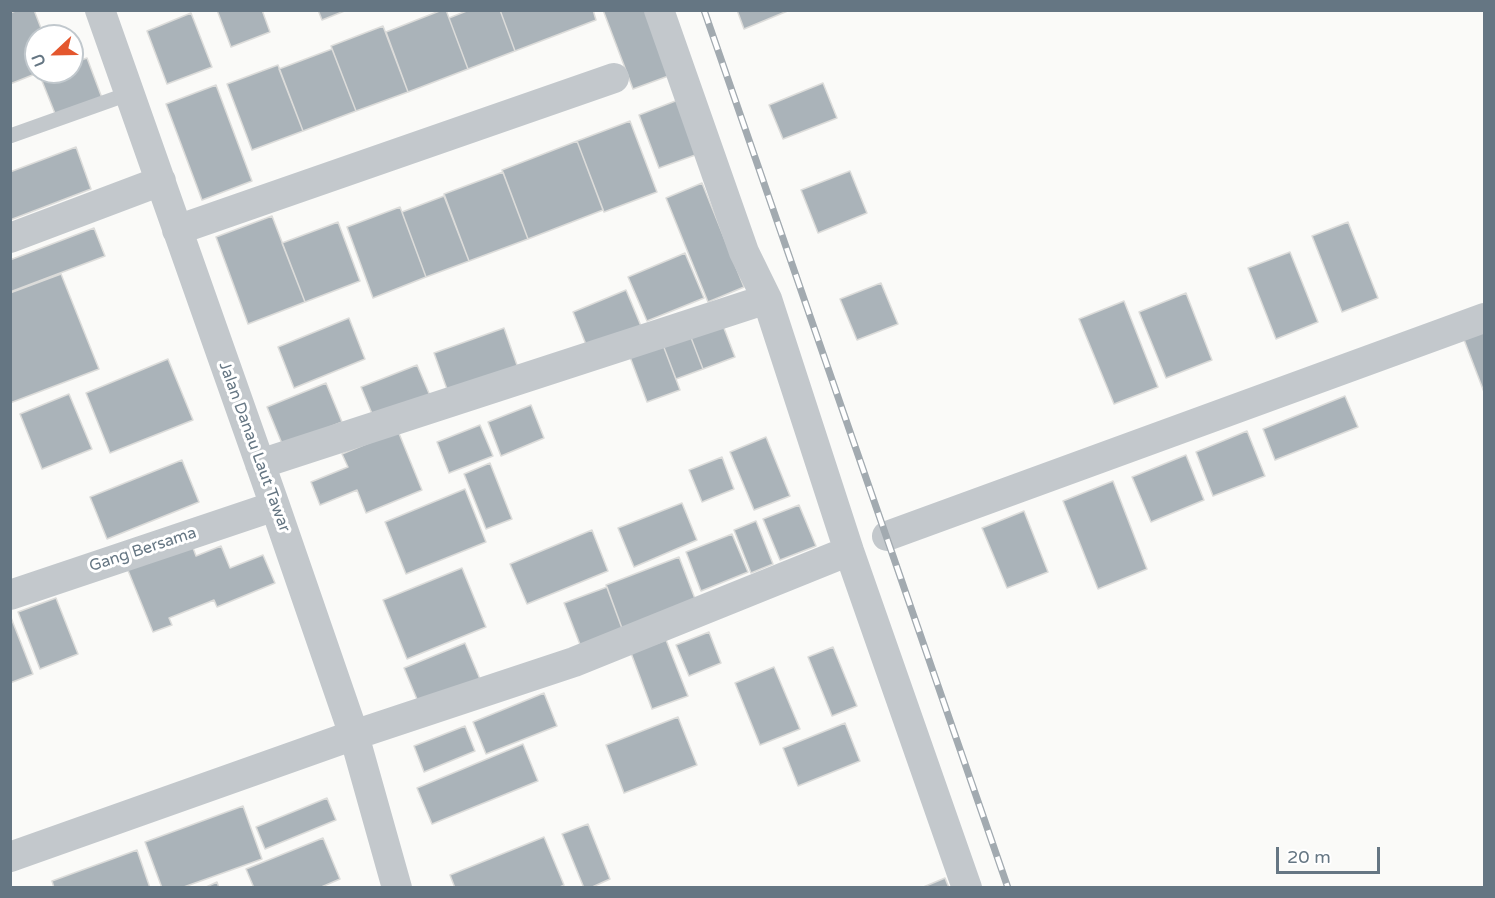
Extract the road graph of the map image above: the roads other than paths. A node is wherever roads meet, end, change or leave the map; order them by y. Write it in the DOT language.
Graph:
graph roads {
  1 [pos="100,10"];
  2 [pos="659,10"];
  3 [pos="614,78"];
  4 [pos="128,94"];
  5 [pos="10,136"];
  6 [pos="161,182"];
  7 [pos="177,230"];
  8 [pos="10,238"];
  9 [pos="767,299"];
  10 [pos="1485,318"];
  11 [pos="260,464"];
  12 [pos="275,506"];
  13 [pos="887,536"];
  14 [pos="849,551"];
  15 [pos="10,594"];
  16 [pos="354,735"];
  17 [pos="10,857"];
  18 [pos="392,886"];
  19 [pos="967,888"];
  1 -- 4 [label="street, Jalan Danau Laut Tawar"];
  2 -- 9 [label="street"];
  3 -- 7 [label="street"];
  4 -- 5 [label="lane"];
  4 -- 6 [label="street, Jalan Danau Laut Tawar"];
  6 -- 7 [label="street, Jalan Danau Laut Tawar"];
  6 -- 8 [label="street"];
  7 -- 11 [label="street, Jalan Danau Laut Tawar"];
  9 -- 11 [label="street"];
  9 -- 14 [label="street"];
  10 -- 13 [label="street"];
  11 -- 12 [label="street, Jalan Danau Laut Tawar"];
  12 -- 15 [label="street, Gang Bersama"];
  12 -- 16 [label="street, Jalan Danau Laut Tawar"];
  14 -- 16 [label="street"];
  14 -- 19 [label="street"];
  16 -- 17 [label="street"];
  16 -- 18 [label="street, Jalan Danau Laut Tawar"];
}
